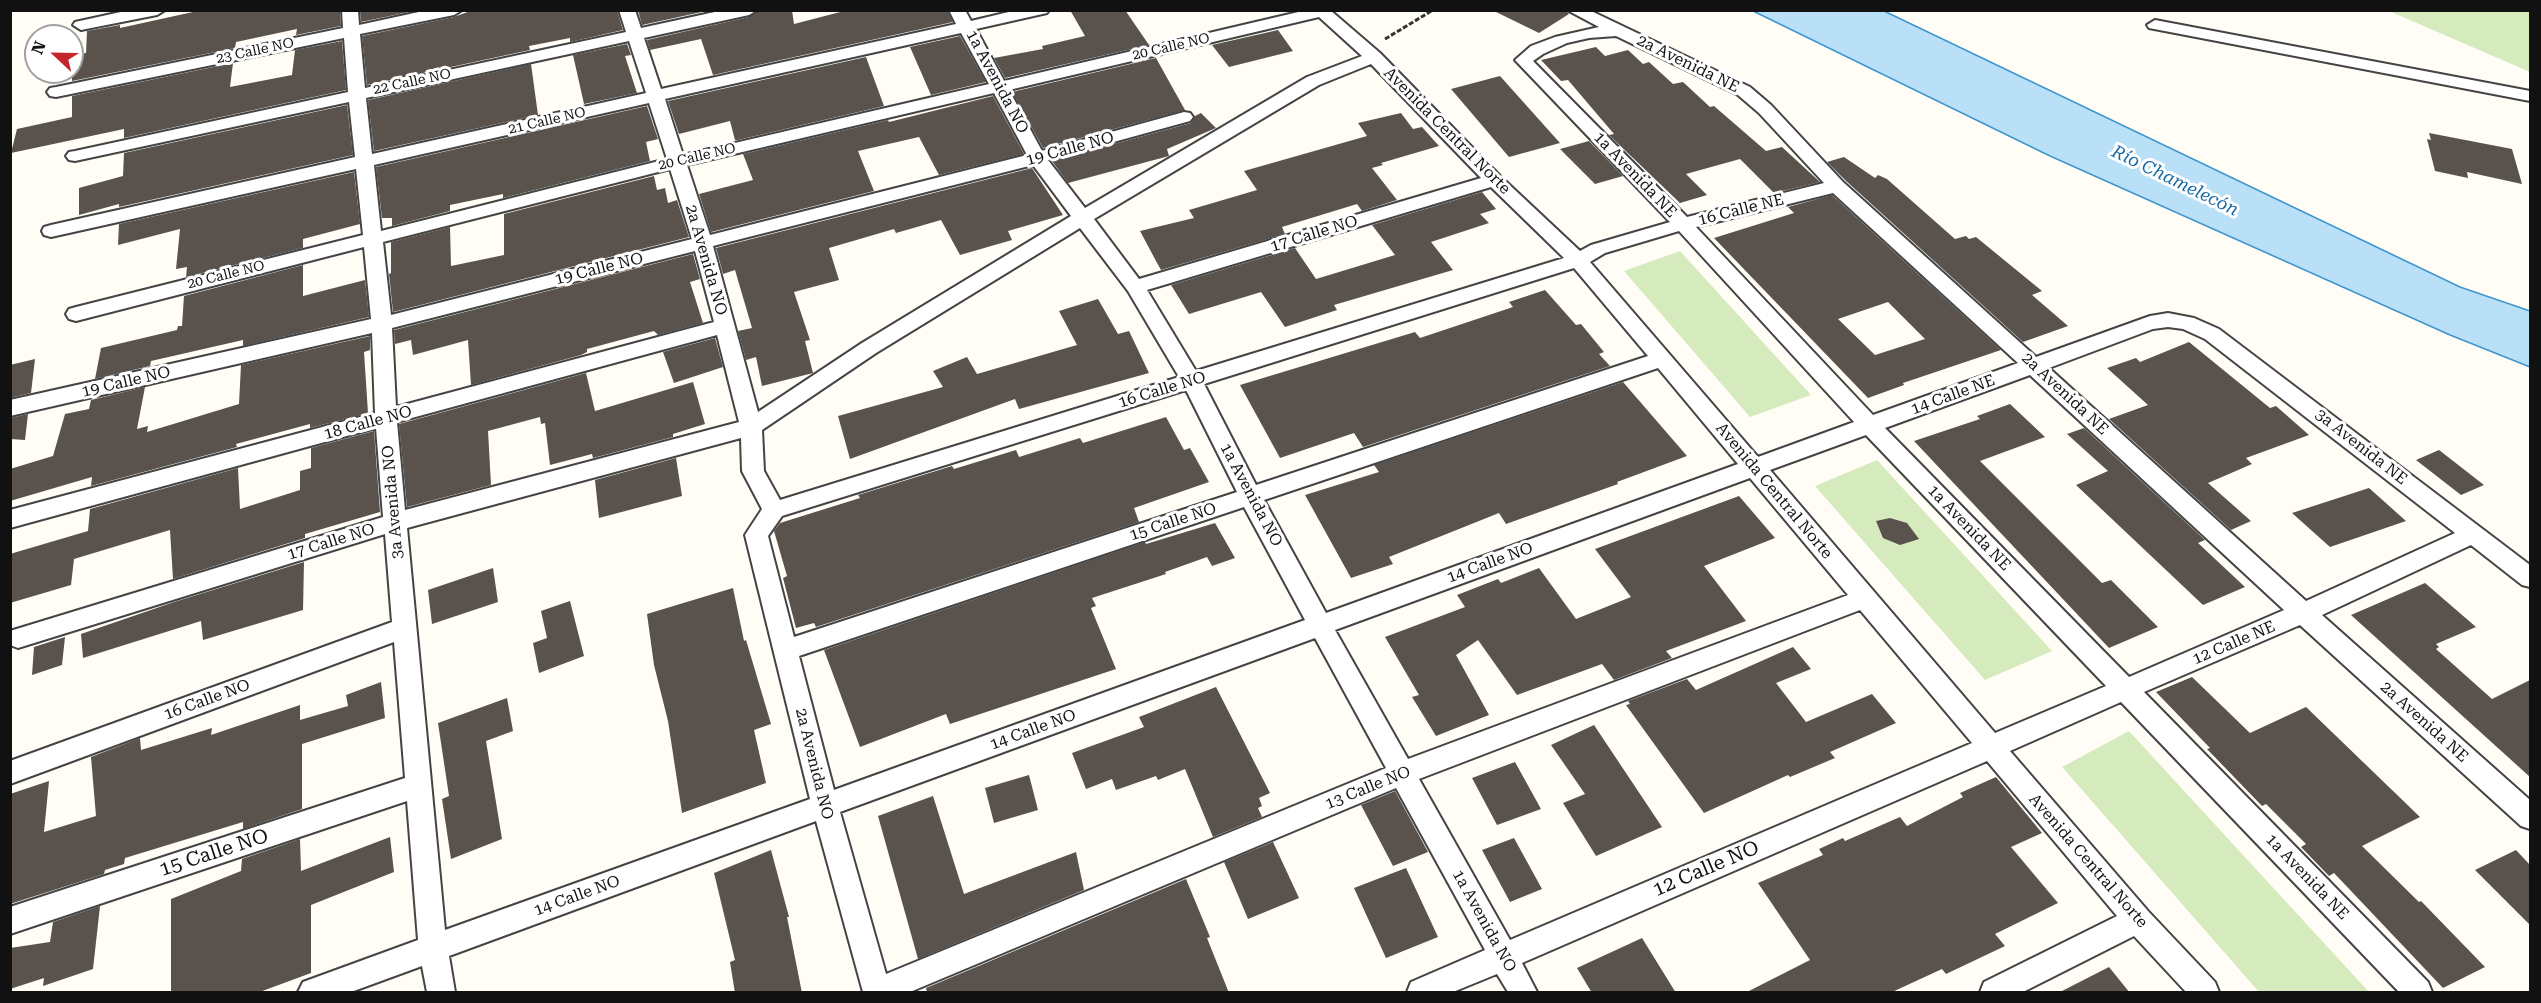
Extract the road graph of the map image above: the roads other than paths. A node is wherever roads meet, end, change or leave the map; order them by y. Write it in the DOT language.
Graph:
graph roads {
  1 [pos="158,10"];
  2 [pos="454,10"];
  3 [pos="627,10"];
  4 [pos="748,10"];
  5 [pos="1041,10"];
  6 [pos="1575,10"];
  7 [pos="1321,11"];
  8 [pos="962,18"];
  9 [pos="351,21"];
  10 [pos="84,25"];
  11 [pos="2155,25"];
  12 [pos="1619,31"];
  13 [pos="635,35"];
  14 [pos="1370,54"];
  15 [pos="1000,88"];
  16 [pos="56,92"];
  17 [pos="357,94"];
  18 [pos="2530,96"];
  19 [pos="655,97"];
  20 [pos="1184,117"];
  21 [pos="75,156"];
  22 [pos="1037,158"];
  23 [pos="364,162"];
  24 [pos="676,162"];
  25 [pos="1494,180"];
  26 [pos="1837,186"];
  27 [pos="1083,218"];
  28 [pos="1683,224"];
  29 [pos="51,231"];
  30 [pos="372,238"];
  31 [pos="703,243"];
  32 [pos="1578,260"];
  33 [pos="1135,287"];
  34 [pos="76,314"];
  35 [pos="2187,323"];
  36 [pos="382,324"];
  37 [pos="725,327"];
  38 [pos="1662,359"];
  39 [pos="2034,366"];
  40 [pos="1192,381"];
  41 [pos="10,408"];
  42 [pos="386,418"];
  43 [pos="1869,425"];
  44 [pos="751,427"];
  45 [pos="1754,467"];
  46 [pos="1250,496"];
  47 [pos="774,510"];
  48 [pos="10,519"];
  49 [pos="395,522"];
  50 [pos="2474,534"];
  51 [pos="2530,578"];
  52 [pos="1865,598"];
  53 [pos="2303,613"];
  54 [pos="1320,625"];
  55 [pos="404,628"];
  56 [pos="18,638"];
  57 [pos="786,650"];
  58 [pos="2126,689"];
  59 [pos="1991,747"];
  60 [pos="10,773"];
  61 [pos="1402,773"];
  62 [pos="418,785"];
  63 [pos="825,806"];
  64 [pos="2530,817"];
  65 [pos="2138,920"];
  66 [pos="10,921"];
  67 [pos="432,949"];
  68 [pos="1503,956"];
  69 [pos="313,993"];
  70 [pos="441,993"];
  71 [pos="877,993"];
  72 [pos="1421,993"];
  73 [pos="1523,993"];
  74 [pos="1994,993"];
  75 [pos="2205,993"];
  76 [pos="2418,993"];
  1 -- 10 [label="street"];
  2 -- 9 [label="street, 23 Calle NO"];
  3 -- 13 [label="street, 2a Avenida NO"];
  4 -- 13 [label="street, 22 Calle NO"];
  5 -- 8 [label="street, 21 Calle NO"];
  6 -- 12 [label="street, 2a Avenida NE"];
  7 -- 14 [label="street, Avenida Central Norte"];
  7 -- 15 [label="street, 20 Calle NO"];
  8 -- 15 [label="street, 1a Avenida NO"];
  8 -- 19 [label="street, 21 Calle NO"];
  9 -- 16 [label="street, 23 Calle NO"];
  9 -- 17 [label="street, 3a Avenida NO"];
  11 -- 18 [label="street"];
  12 -- 26 [label="street, 2a Avenida NE"];
  12 -- 28 [label="street, 1a Avenida NE"];
  13 -- 17 [label="street, 22 Calle NO"];
  13 -- 19 [label="street, 2a Avenida NO"];
  14 -- 25 [label="street, Avenida Central Norte"];
  14 -- 27 [label="street, 17 Calle NO"];
  15 -- 22 [label="street, 1a Avenida NO"];
  15 -- 24 [label="street, 20 Calle NO"];
  17 -- 21 [label="street, 22 Calle NO"];
  17 -- 23 [label="street, 3a Avenida NO"];
  19 -- 23 [label="street, 21 Calle NO"];
  19 -- 24 [label="street, 2a Avenida NO"];
  20 -- 22 [label="street, 19 Calle NO"];
  22 -- 27 [label="street, 1a Avenida NO"];
  22 -- 31 [label="street, 19 Calle NO"];
  23 -- 29 [label="street, 21 Calle NO"];
  23 -- 30 [label="street, 3a Avenida NO"];
  24 -- 30 [label="street, 20 Calle NO"];
  24 -- 31 [label="street, 2a Avenida NO"];
  25 -- 32 [label="street, Avenida Central Norte"];
  25 -- 33 [label="street, 17 Calle NO"];
  26 -- 28 [label="street, 16 Calle NE"];
  26 -- 39 [label="street, 2a Avenida NE"];
  27 -- 33 [label="street, 1a Avenida NO"];
  27 -- 44 [label="street, 17 Calle NO"];
  28 -- 32 [label="street, 16 Calle NE"];
  28 -- 43 [label="street, 1a Avenida NE"];
  30 -- 34 [label="street, 20 Calle NO"];
  30 -- 36 [label="street, 3a Avenida NO"];
  31 -- 36 [label="street, 19 Calle NO"];
  31 -- 37 [label="street, 2a Avenida NO"];
  32 -- 38 [label="street, Avenida Central Norte"];
  32 -- 40 [label="street, 16 Calle NO"];
  33 -- 40 [label="street, 1a Avenida NO"];
  35 -- 39 [label="street, 14 Calle NE"];
  35 -- 50 [label="street, 3a Avenida NE"];
  36 -- 41 [label="street, 19 Calle NO"];
  36 -- 42 [label="street, 3a Avenida NO"];
  37 -- 42 [label="street, 18 Calle NO"];
  37 -- 44 [label="street, 2a Avenida NO"];
  38 -- 45 [label="street, Avenida Central Norte"];
  38 -- 46 [label="street, 15 Calle NO"];
  39 -- 43 [label="street, 14 Calle NE"];
  39 -- 53 [label="street, 2a Avenida NE"];
  40 -- 46 [label="street, 1a Avenida NO"];
  40 -- 47 [label="street, 16 Calle NO"];
  42 -- 48 [label="street, 18 Calle NO"];
  42 -- 49 [label="street, 3a Avenida NO"];
  43 -- 45 [label="street, 14 Calle NE"];
  43 -- 58 [label="street, 1a Avenida NE"];
  44 -- 47 [label="street, 2a Avenida NO"];
  44 -- 49 [label="street, 17 Calle NO"];
  45 -- 52 [label="street, Avenida Central Norte"];
  45 -- 54 [label="street, 14 Calle NO"];
  46 -- 54 [label="street, 1a Avenida NO"];
  46 -- 57 [label="street, 15 Calle NO"];
  47 -- 57 [label="street, 2a Avenida NO"];
  49 -- 55 [label="street, 3a Avenida NO"];
  49 -- 56 [label="street, 17 Calle NO"];
  50 -- 51 [label="street, 3a Avenida NE"];
  50 -- 53 [label="street, 12 Calle NE"];
  52 -- 59 [label="street, Avenida Central Norte"];
  52 -- 61 [label="street, 13 Calle NO"];
  53 -- 58 [label="street, 12 Calle NE"];
  53 -- 64 [label="street, 2a Avenida NE"];
  54 -- 61 [label="street, 1a Avenida NO"];
  54 -- 63 [label="street, 14 Calle NO"];
  55 -- 60 [label="street, 16 Calle NO"];
  55 -- 62 [label="street, 3a Avenida NO"];
  57 -- 63 [label="street, 2a Avenida NO"];
  58 -- 59 [label="street, 12 Calle NE"];
  58 -- 76 [label="street, 1a Avenida NE"];
  59 -- 65 [label="street, Avenida Central Norte"];
  59 -- 68 [label="street, 12 Calle NO"];
  61 -- 68 [label="street, 1a Avenida NO"];
  61 -- 71 [label="street, 13 Calle NO"];
  62 -- 66 [label="street, 15 Calle NO"];
  62 -- 67 [label="street, 3a Avenida NO"];
  63 -- 67 [label="street, 14 Calle NO"];
  63 -- 71 [label="street, 2a Avenida NO"];
  65 -- 74 [label="street"];
  65 -- 75 [label="street, Avenida Central Norte"];
  67 -- 69 [label="street, 14 Calle NO"];
  67 -- 70 [label="street, 3a Avenida NO"];
  68 -- 72 [label="street, 12 Calle NO"];
  68 -- 73 [label="street, 1a Avenida NO"];
}
